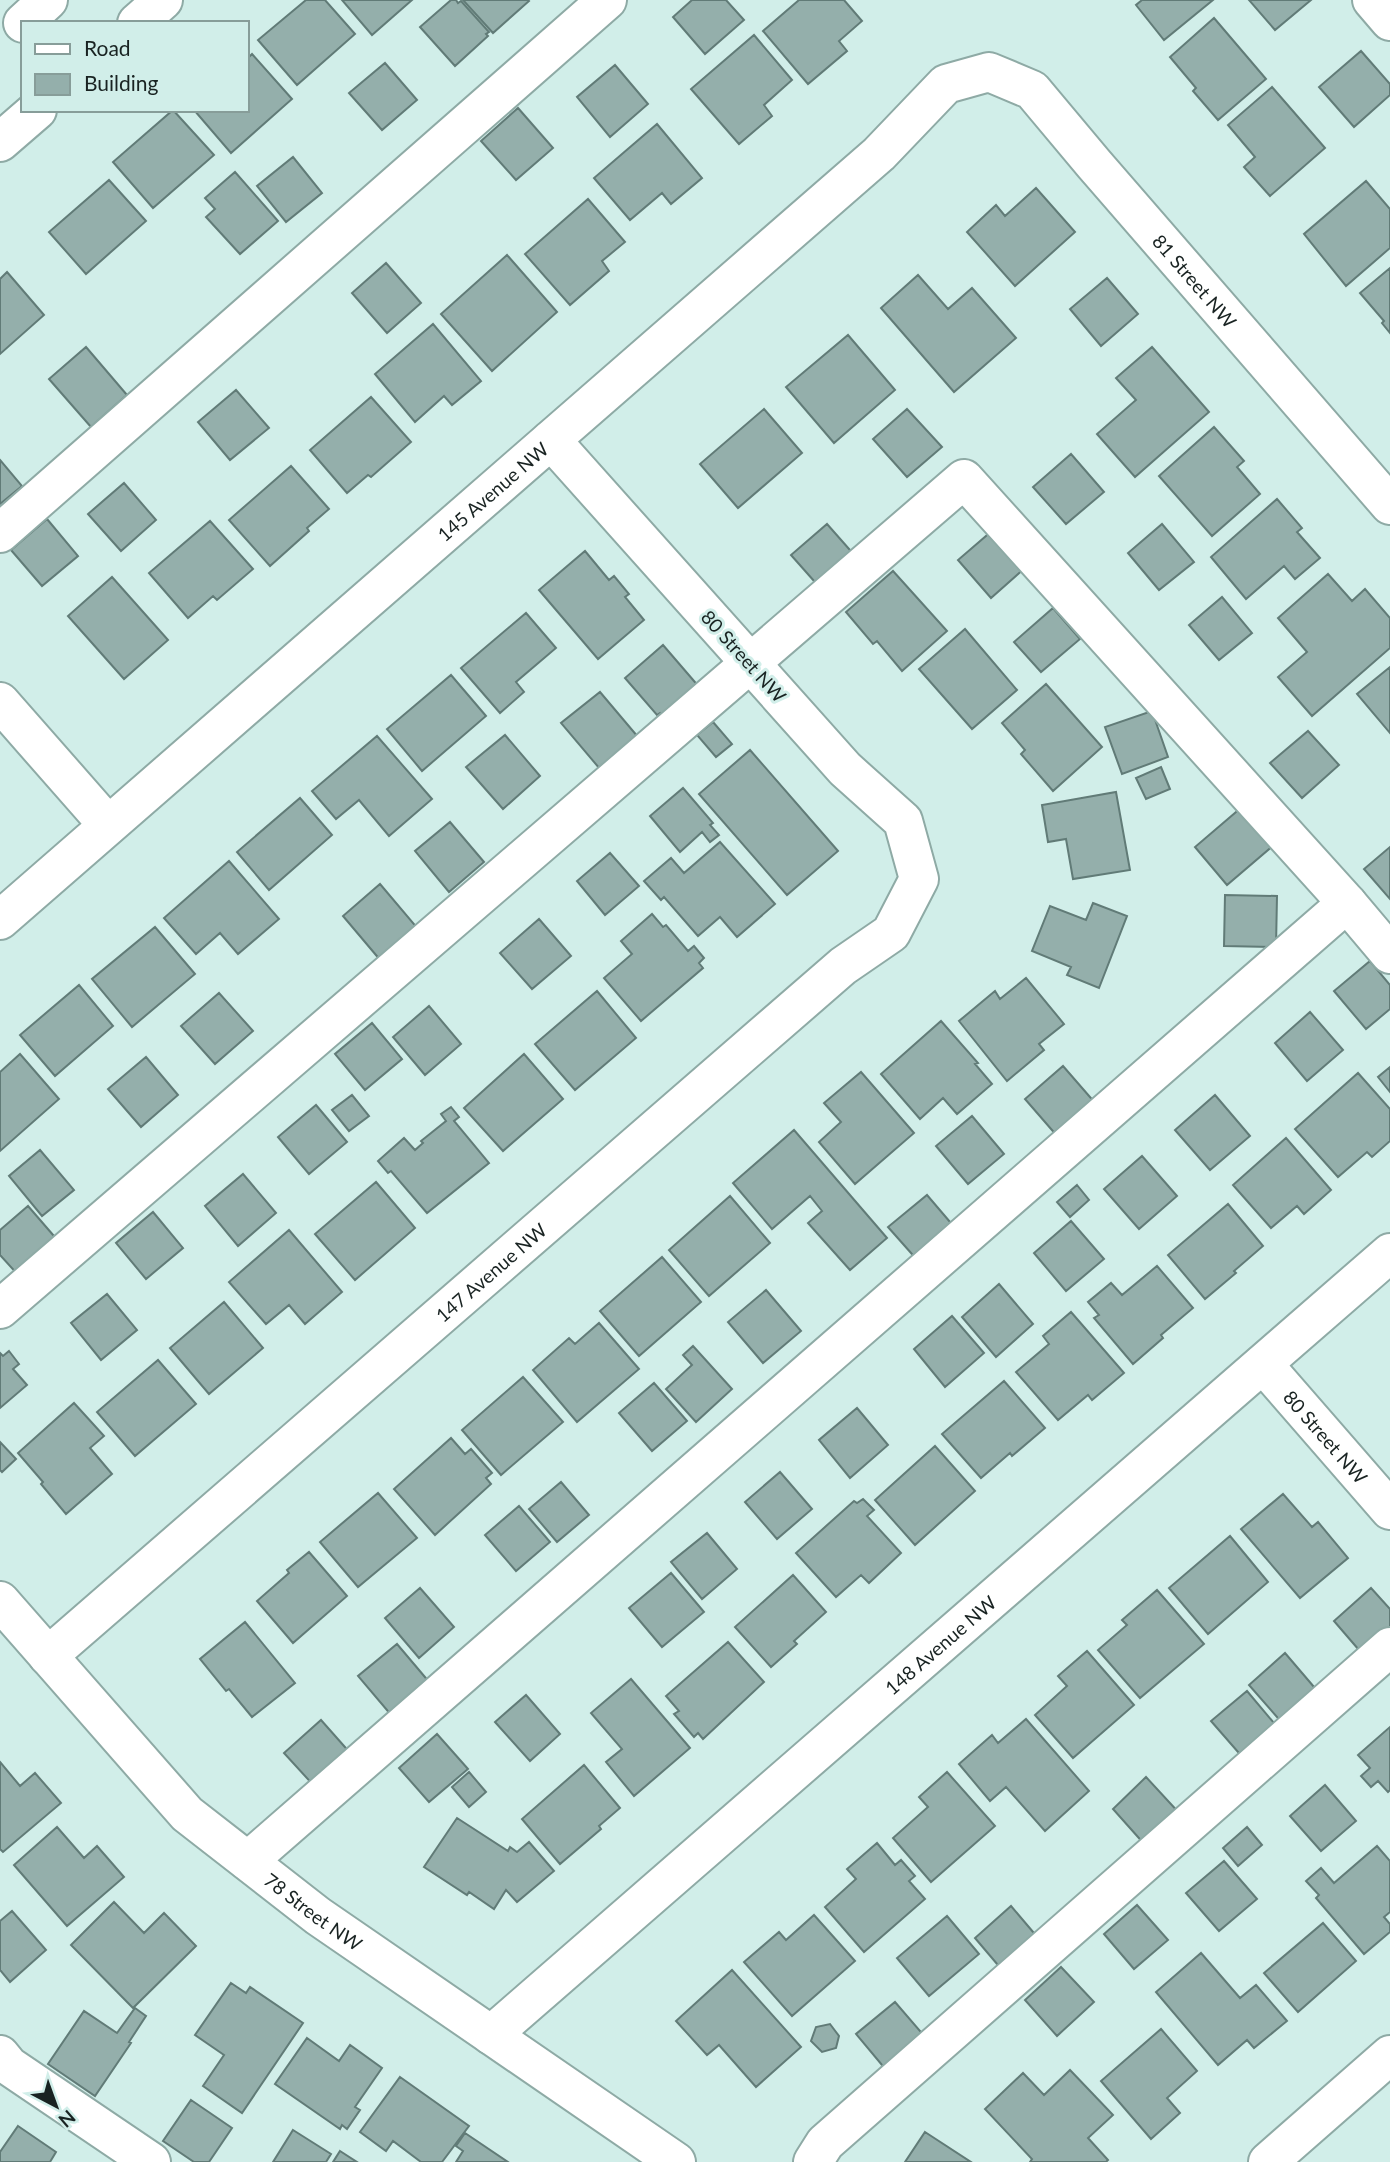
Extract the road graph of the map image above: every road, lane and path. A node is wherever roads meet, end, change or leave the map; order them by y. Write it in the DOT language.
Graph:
graph roads {
  1 [pos="48,0"];
  2 [pos="163,0"];
  3 [pos="607,0"];
  4 [pos="1372,0"];
  5 [pos="25,21"];
  6 [pos="139,21"];
  7 [pos="1390,21"];
  8 [pos="21,25"];
  9 [pos="0,43"];
  10 [pos="989,72"];
  11 [pos="35,112"];
  12 [pos="0,142"];
  13 [pos="551,440"];
  14 [pos="1390,505"];
  15 [pos="0,533"];
  16 [pos="750,663"];
  17 [pos="0,702"];
  18 [pos="107,825"];
  19 [pos="919,879"];
  20 [pos="1347,903"];
  21 [pos="0,920"];
  22 [pos="1390,954"];
  23 [pos="1390,1253"];
  24 [pos="0,1309"];
  25 [pos="1263,1364"];
  26 [pos="1390,1510"];
  27 [pos="0,1601"];
  28 [pos="1390,1647"];
  29 [pos="48,1656"];
  30 [pos="247,1861"];
  31 [pos="491,2035"];
  32 [pos="1390,2054"];
  33 [pos="0,2055"];
  34 [pos="151,2162"];
  35 [pos="676,2162"];
  36 [pos="813,2162"];
  37 [pos="1268,2162"];
  1 -- 5 [label="street"];
  2 -- 6 [label="street"];
  3 -- 15 [label="street"];
  4 -- 7 [label="street"];
  8 -- 9 [label="street"];
  10 -- 13 [label="street, 145 Avenue NW"];
  10 -- 14 [label="street, 81 Street NW"];
  11 -- 12 [label="street"];
  13 -- 16 [label="street, 80 Street NW"];
  13 -- 18 [label="street, 145 Avenue NW"];
  16 -- 19 [label="street, 80 Street NW"];
  16 -- 20 [label="street"];
  16 -- 24 [label="street"];
  17 -- 18 [label="street"];
  18 -- 21 [label="street, 145 Avenue NW"];
  19 -- 29 [label="street, 147 Avenue NW"];
  20 -- 22 [label="street"];
  20 -- 30 [label="street"];
  23 -- 25 [label="street, 148 Avenue NW"];
  25 -- 26 [label="street, 80 Street NW"];
  25 -- 31 [label="street, 148 Avenue NW"];
  27 -- 29 [label="street, 78 Street NW"];
  28 -- 36 [label="street"];
  29 -- 30 [label="street, 78 Street NW"];
  30 -- 31 [label="street, 78 Street NW"];
  31 -- 35 [label="street, 78 Street NW"];
  32 -- 37 [label="street"];
  33 -- 34 [label="street"];
}
